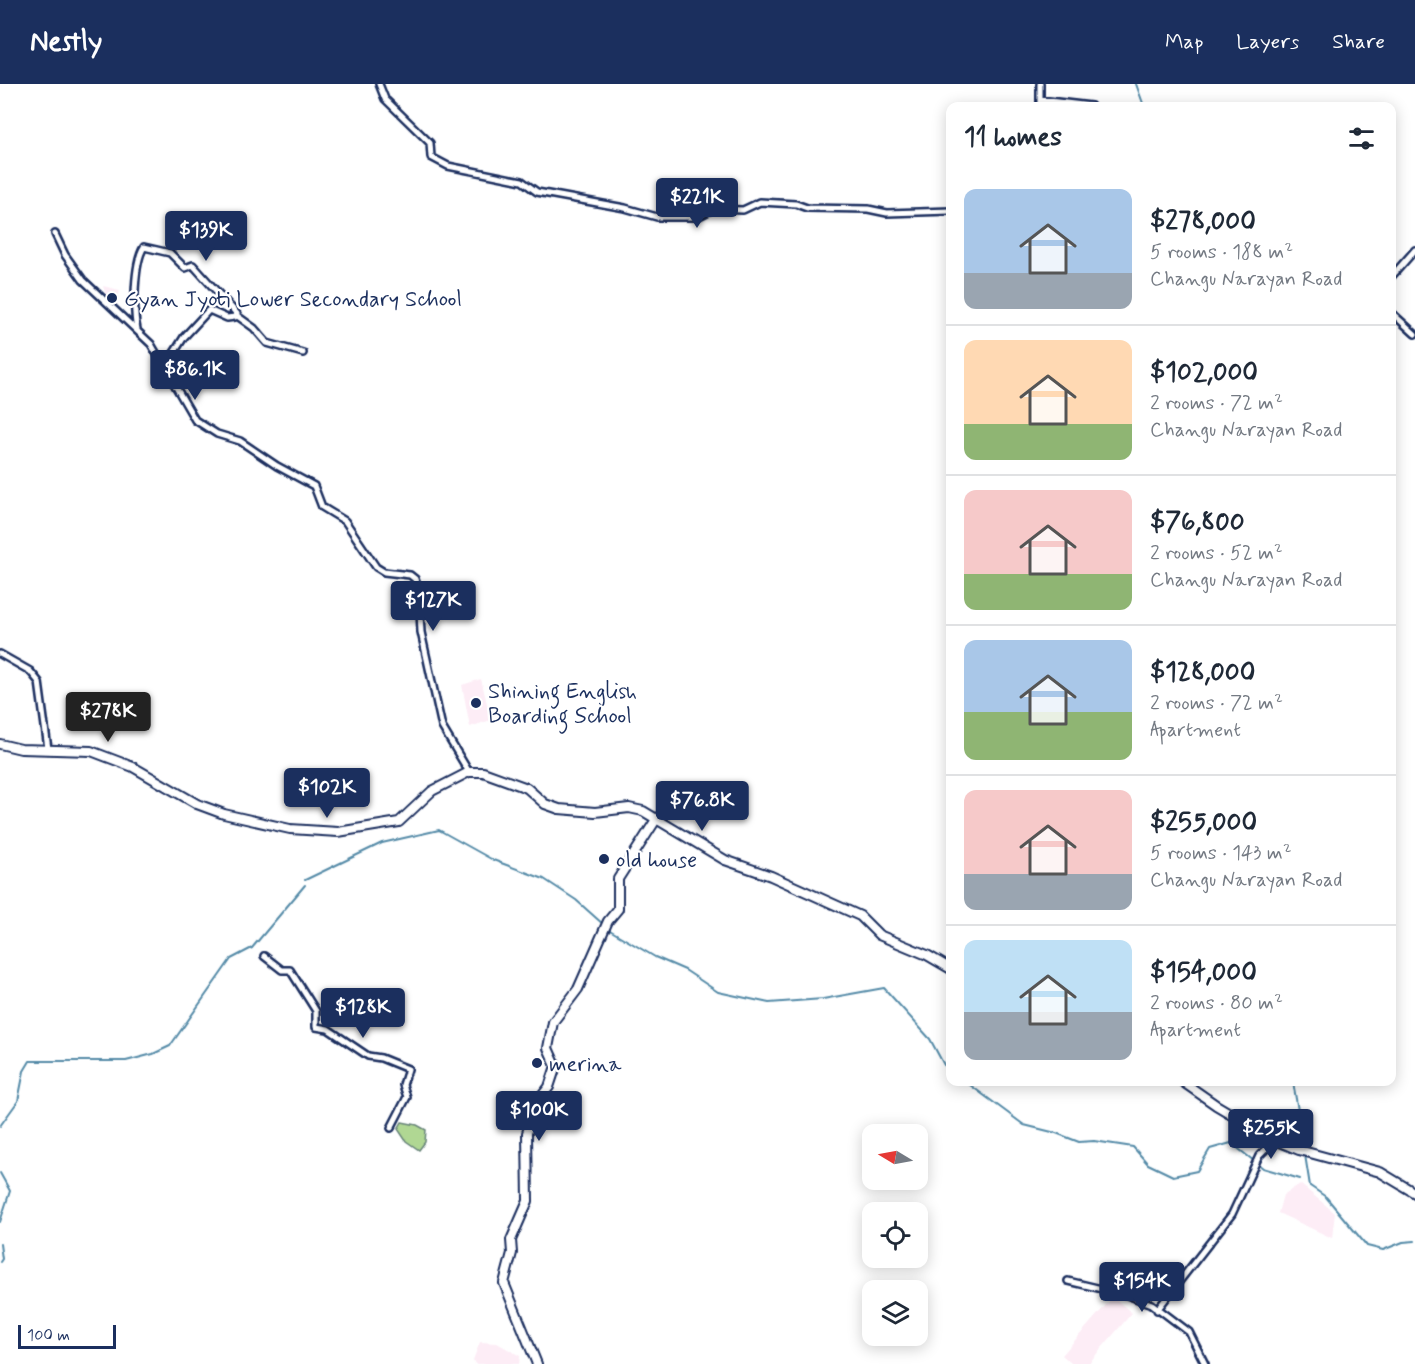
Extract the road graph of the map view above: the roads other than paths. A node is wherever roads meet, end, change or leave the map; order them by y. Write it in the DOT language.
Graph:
graph roads {
  1 [pos="379,84"];
  2 [pos="1040,84"];
  3 [pos="1040,102"];
  4 [pos="946,211"];
  5 [pos="55,234"];
  6 [pos="1415,250"];
  7 [pos="1396,271"];
  8 [pos="237,315"];
  9 [pos="1396,317"];
  10 [pos="137,329"];
  11 [pos="1415,334"];
  12 [pos="303,353"];
  13 [pos="165,367"];
  14 [pos="0,654"];
  15 [pos="0,744"];
  16 [pos="48,749"];
  17 [pos="469,772"];
  18 [pos="657,818"];
  19 [pos="264,956"];
  20 [pos="946,966"];
  21 [pos="1189,1086"];
  22 [pos="391,1128"];
  23 [pos="1275,1140"];
  24 [pos="1415,1193"];
  25 [pos="1068,1281"];
  26 [pos="1157,1310"];
  27 [pos="534,1362"];
  28 [pos="1205,1364"];
  1 -- 4 [label="street"];
  2 -- 3 [label="street"];
  5 -- 10 [label="street"];
  6 -- 7 [label="street"];
  8 -- 10 [label="street"];
  8 -- 12 [label="street"];
  8 -- 13 [label="street"];
  9 -- 11 [label="street"];
  10 -- 13 [label="street"];
  13 -- 17 [label="street"];
  14 -- 16 [label="street"];
  15 -- 16 [label="main road"];
  16 -- 17 [label="main road"];
  17 -- 18 [label="main road"];
  18 -- 20 [label="main road"];
  18 -- 27 [label="main road"];
  19 -- 22 [label="street"];
  21 -- 23 [label="main road"];
  23 -- 24 [label="main road"];
  23 -- 26 [label="street"];
  25 -- 26 [label="street"];
  26 -- 28 [label="street"];
}
